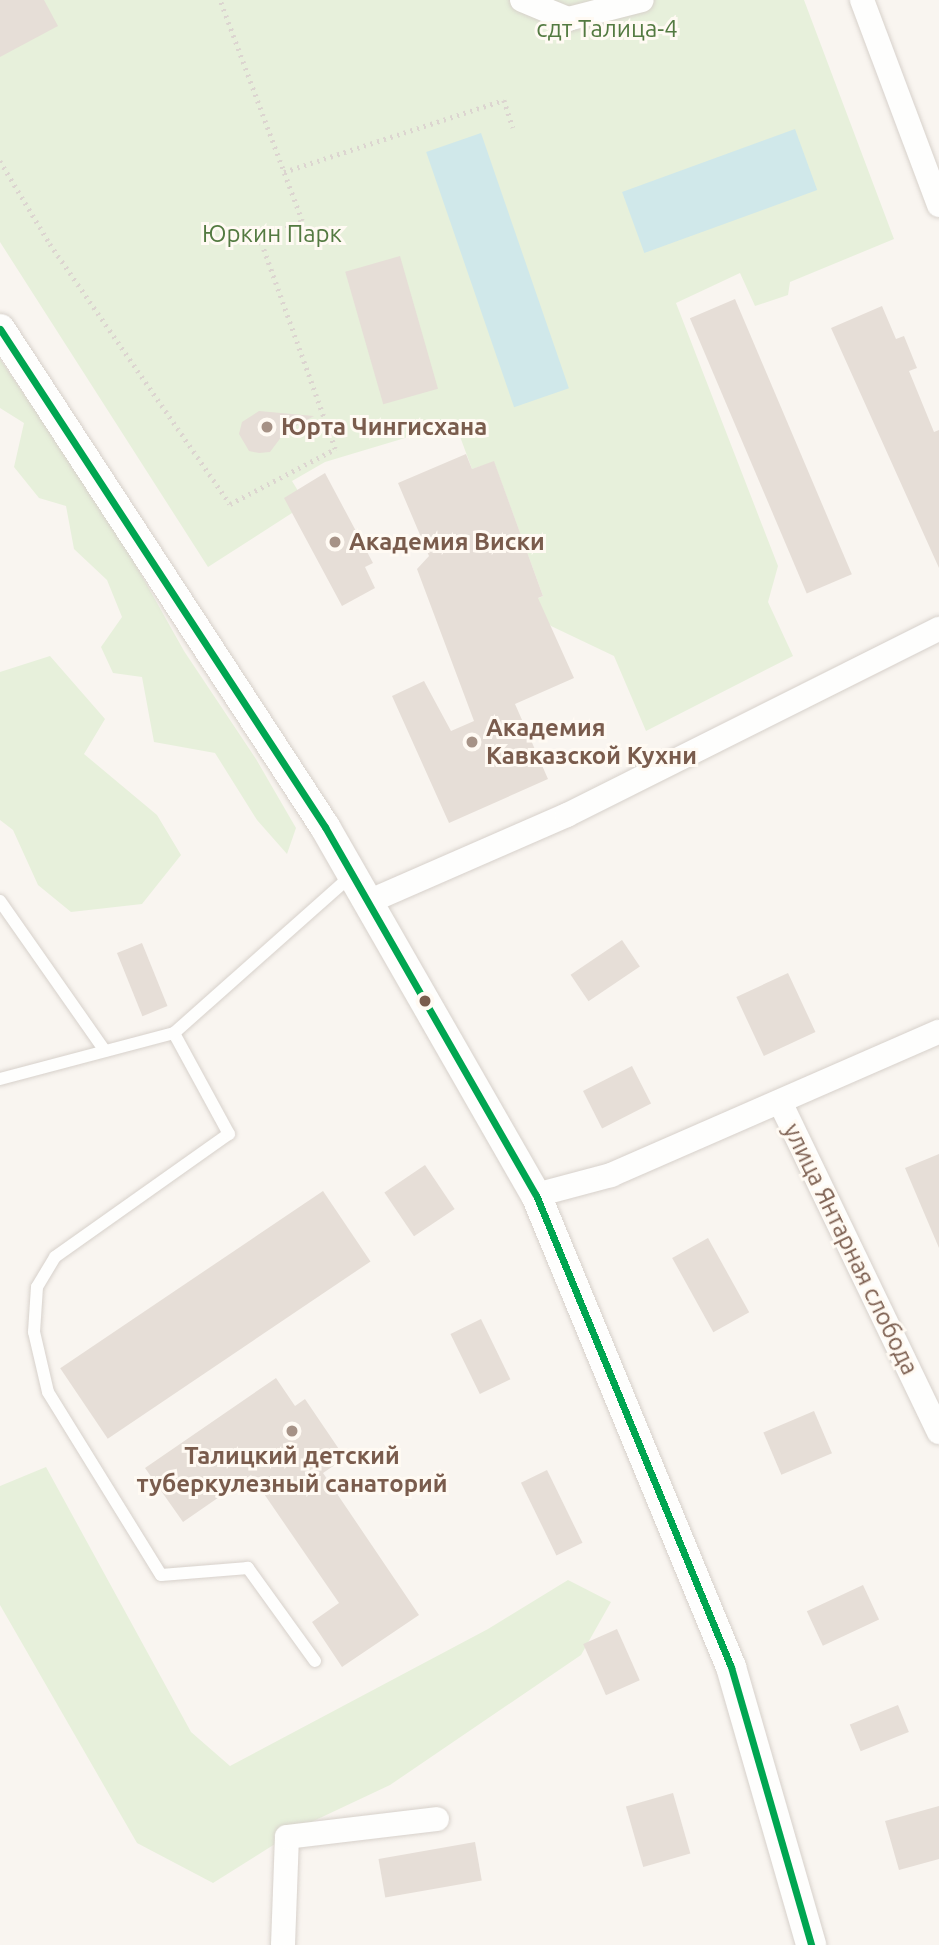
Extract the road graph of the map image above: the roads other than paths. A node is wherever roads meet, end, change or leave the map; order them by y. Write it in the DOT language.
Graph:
graph roads {
  1 [pos="522,0"];
  2 [pos="642,0"];
  3 [pos="862,0"];
  4 [pos="939,205"];
  5 [pos="0,329"];
  6 [pos="939,629"];
  7 [pos="353,875"];
  8 [pos="0,901"];
  9 [pos="368,902"];
  10 [pos="939,1032"];
  11 [pos="174,1033"];
  12 [pos="105,1051"];
  13 [pos="0,1079"];
  14 [pos="781,1104"];
  15 [pos="536,1195"];
  16 [pos="939,1432"];
  17 [pos="315,1661"];
  18 [pos="437,1819"];
  19 [pos="283,1945"];
  20 [pos="811,1945"];
  1 -- 2 [label="street"];
  3 -- 4 [label="street"];
  5 -- 7 [label="street"];
  6 -- 9 [label="street"];
  7 -- 9 [label="street"];
  7 -- 11 [label="lane"];
  8 -- 12 [label="lane"];
  9 -- 15 [label="street"];
  10 -- 14 [label="street, улица Янтарная слобода"];
  11 -- 12 [label="lane"];
  11 -- 17 [label="lane"];
  12 -- 13 [label="lane"];
  14 -- 15 [label="street, улица Янтарная слобода"];
  14 -- 16 [label="street, улица Янтарная слобода"];
  15 -- 20 [label="street"];
  18 -- 19 [label="street"];
}
